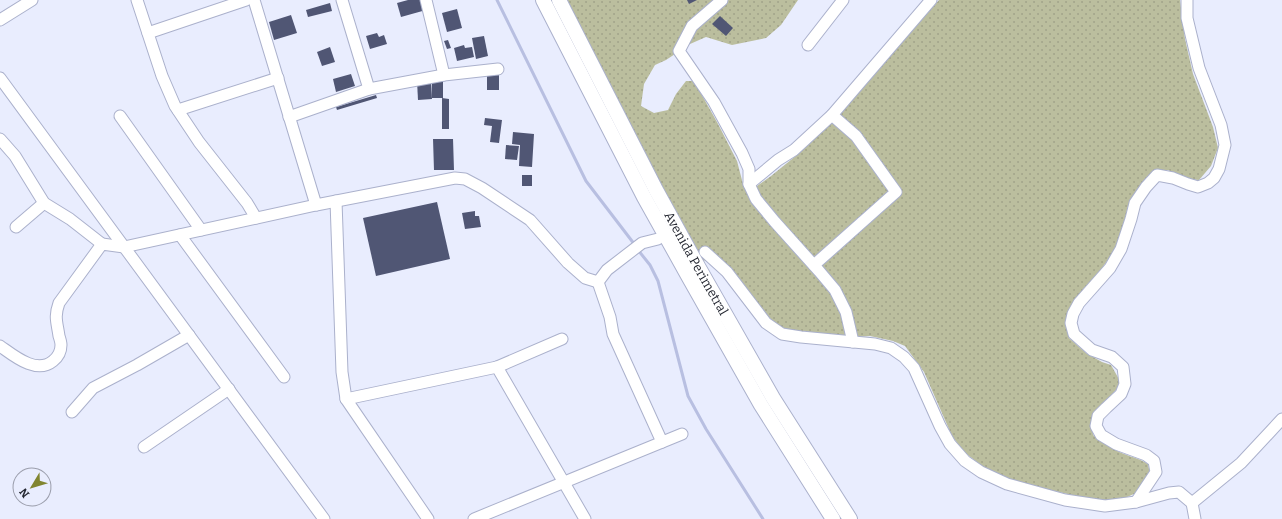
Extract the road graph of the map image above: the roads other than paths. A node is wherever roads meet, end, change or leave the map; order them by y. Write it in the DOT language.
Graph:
graph roads {
  1 [pos="32,0"];
  2 [pos="137,0"];
  3 [pos="246,0"];
  4 [pos="254,0"];
  5 [pos="342,0"];
  6 [pos="426,0"];
  7 [pos="543,0"];
  8 [pos="559,0"];
  9 [pos="722,0"];
  10 [pos="843,0"];
  11 [pos="1187,0"];
  12 [pos="930,1"];
  13 [pos="0,20"];
  14 [pos="148,33"];
  15 [pos="808,45"];
  16 [pos="498,69"];
  17 [pos="444,75"];
  18 [pos="0,78"];
  19 [pos="278,78"];
  20 [pos="369,89"];
  21 [pos="178,110"];
  22 [pos="832,115"];
  23 [pos="120,116"];
  24 [pos="289,116"];
  25 [pos="0,139"];
  26 [pos="749,184"];
  27 [pos="336,201"];
  28 [pos="44,203"];
  29 [pos="316,205"];
  30 [pos="256,218"];
  31 [pos="16,228"];
  32 [pos="201,230"];
  33 [pos="180,235"];
  34 [pos="658,239"];
  35 [pos="102,244"];
  36 [pos="124,247"];
  37 [pos="705,252"];
  38 [pos="814,265"];
  39 [pos="598,282"];
  40 [pos="189,335"];
  41 [pos="562,339"];
  42 [pos="853,342"];
  43 [pos="0,346"];
  44 [pos="497,367"];
  45 [pos="284,377"];
  46 [pos="229,389"];
  47 [pos="346,399"];
  48 [pos="72,412"];
  49 [pos="1282,419"];
  50 [pos="682,434"];
  51 [pos="662,442"];
  52 [pos="144,447"];
  53 [pos="563,482"];
  54 [pos="1136,502"];
  55 [pos="1192,503"];
  56 [pos="324,519"];
  57 [pos="428,519"];
  58 [pos="474,519"];
  59 [pos="585,519"];
  60 [pos="833,519"];
  61 [pos="850,519"];
  62 [pos="1195,519"];
  1 -- 13 [label="street"];
  2 -- 14 [label="street"];
  3 -- 14 [label="street"];
  4 -- 19 [label="street"];
  5 -- 20 [label="street"];
  6 -- 17 [label="street"];
  7 -- 60 [label="main road, Avenida Perimetral"];
  8 -- 61 [label="main road, Avenida Perimetral"];
  9 -- 26 [label="street"];
  10 -- 15 [label="street"];
  11 -- 54 [label="street"];
  12 -- 22 [label="street"];
  14 -- 21 [label="street"];
  16 -- 17 [label="street"];
  17 -- 20 [label="street"];
  18 -- 36 [label="street"];
  19 -- 21 [label="street"];
  19 -- 24 [label="street"];
  20 -- 24 [label="street"];
  21 -- 30 [label="street"];
  22 -- 26 [label="street"];
  22 -- 38 [label="street"];
  23 -- 32 [label="street"];
  24 -- 29 [label="street"];
  25 -- 28 [label="street"];
  26 -- 38 [label="street"];
  27 -- 29 [label="street"];
  27 -- 39 [label="street"];
  27 -- 47 [label="street"];
  28 -- 31 [label="street"];
  28 -- 35 [label="street"];
  29 -- 30 [label="street"];
  30 -- 32 [label="street"];
  32 -- 33 [label="street"];
  33 -- 36 [label="street"];
  33 -- 45 [label="street"];
  34 -- 39 [label="street"];
  35 -- 36 [label="street"];
  35 -- 43 [label="street"];
  36 -- 40 [label="street"];
  37 -- 42 [label="street"];
  38 -- 42 [label="street"];
  39 -- 51 [label="street"];
  40 -- 46 [label="street"];
  40 -- 48 [label="street"];
  41 -- 44 [label="street"];
  42 -- 54 [label="street"];
  44 -- 47 [label="street"];
  44 -- 53 [label="street"];
  46 -- 52 [label="street"];
  46 -- 56 [label="street"];
  47 -- 57 [label="street"];
  49 -- 55 [label="street"];
  50 -- 51 [label="street"];
  51 -- 53 [label="street"];
  53 -- 58 [label="street"];
  53 -- 59 [label="street"];
  54 -- 55 [label="street"];
  55 -- 62 [label="street"];
}
